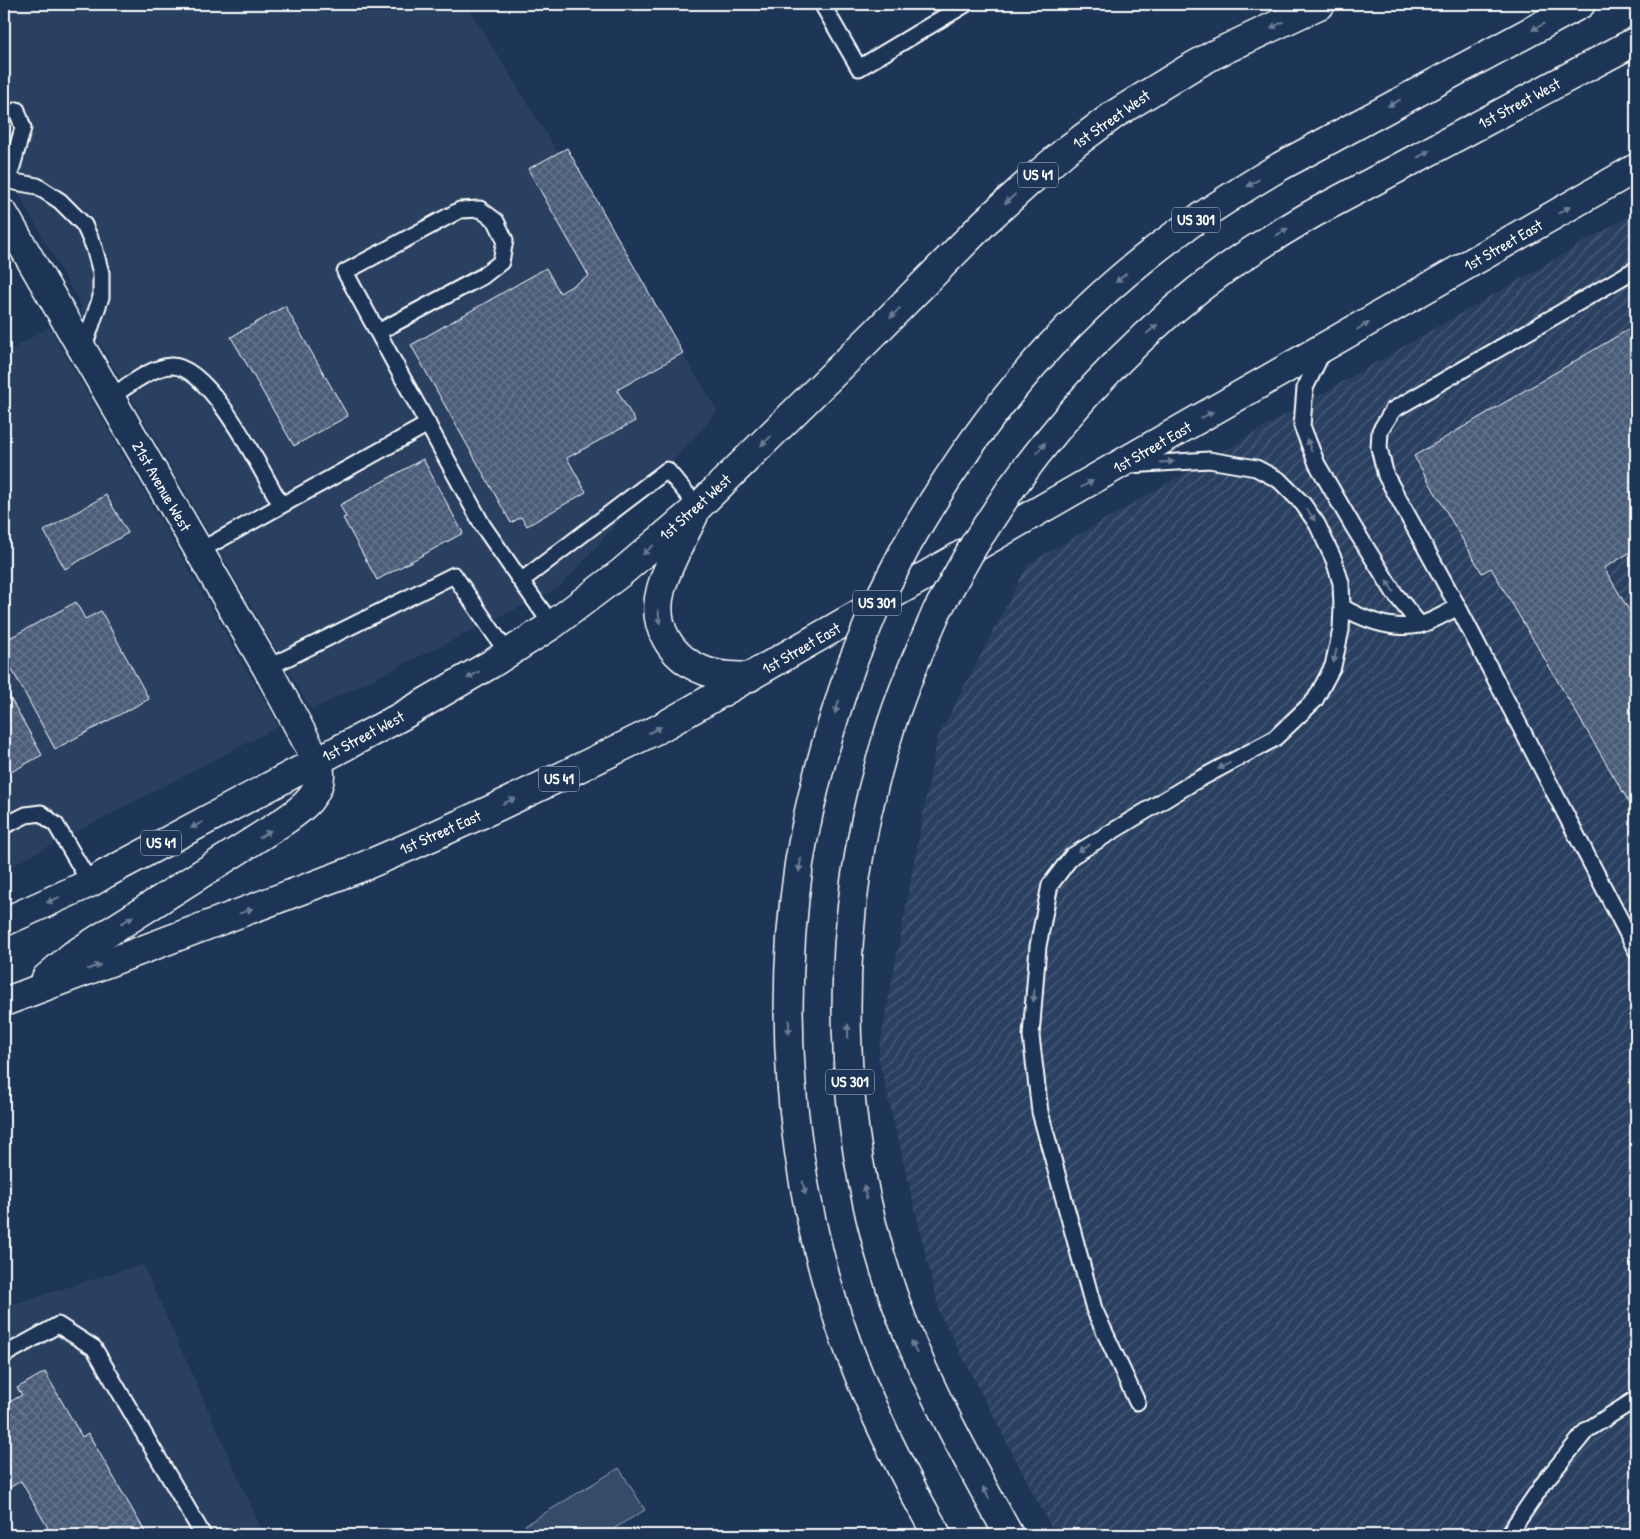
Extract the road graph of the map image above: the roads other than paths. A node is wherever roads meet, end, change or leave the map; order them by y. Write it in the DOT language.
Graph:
graph roads {
  1 [pos="822,4"];
  2 [pos="966,4"];
  3 [pos="1321,4"];
  4 [pos="1581,4"];
  5 [pos="1636,41"];
  6 [pos="17,110"];
  7 [pos="1636,168"];
  8 [pos="6,180"];
  9 [pos="4,214"];
  10 [pos="1636,269"];
  11 [pos="378,332"];
  12 [pos="1326,347"];
  13 [pos="83,350"];
  14 [pos="110,397"];
  15 [pos="428,424"];
  16 [pos="1119,466"];
  17 [pos="281,505"];
  18 [pos="698,507"];
  19 [pos="199,551"];
  20 [pos="521,581"];
  21 [pos="1458,607"];
  22 [pos="1342,608"];
  23 [pos="552,625"];
  24 [pos="1420,625"];
  25 [pos="508,654"];
  26 [pos="267,668"];
  27 [pos="750,677"];
  28 [pos="317,760"];
  29 [pos="4,826"];
  30 [pos="90,884"];
  31 [pos="4,922"];
  32 [pos="1636,950"];
  33 [pos="12,998"];
  34 [pos="4,1355"];
  35 [pos="1636,1399"];
  36 [pos="1137,1402"];
  37 [pos="203,1535"];
  38 [pos="937,1535"];
  39 [pos="1009,1535"];
  40 [pos="1508,1535"];
  1 -- 2 [label="lane"];
  3 -- 18 [label="main road, 1st Street West / US 41, one-way"];
  4 -- 38 [label="main road, US 301, one-way, bridge"];
  39 -- 5 [label="main road, 1st Street West / US 301, one-way, bridge"];
  6 -- 8 [label="lane"];
  12 -- 7 [label="main road, 1st Street East / US 41, one-way"];
  8 -- 13 [label="lane"];
  9 -- 13 [label="main road, 21st Avenue West"];
  10 -- 21 [label="lane"];
  11 -- 11 [label="lane"];
  11 -- 15 [label="lane"];
  16 -- 12 [label="main road, 1st Street East / US 41, one-way"];
  24 -- 12 [label="lane, one-way"];
  13 -- 14 [label="main road, 21st Avenue West"];
  14 -- 17 [label="lane"];
  14 -- 19 [label="main road, 21st Avenue West"];
  15 -- 17 [label="lane"];
  15 -- 20 [label="lane"];
  16 -- 22 [label="lane, one-way"];
  27 -- 16 [label="main road, 1st Street East / US 41, one-way"];
  17 -- 19 [label="lane"];
  18 -- 20 [label="lane"];
  18 -- 23 [label="main road, 1st Street West / US 41, one-way"];
  18 -- 27 [label="main road, one-way"];
  19 -- 26 [label="main road, 21st Avenue West"];
  20 -- 23 [label="lane"];
  21 -- 24 [label="lane"];
  21 -- 32 [label="lane"];
  22 -- 24 [label="lane"];
  22 -- 36 [label="lane, one-way"];
  23 -- 25 [label="main road, 1st Street West / US 41"];
  25 -- 26 [label="lane"];
  25 -- 28 [label="main road, 1st Street West / US 41, one-way"];
  26 -- 28 [label="main road, 21st Avenue West"];
  33 -- 27 [label="main road, 1st Street East / US 41, one-way"];
  28 -- 30 [label="main road, 1st Street West / US 41, one-way"];
  33 -- 28 [label="main road, one-way"];
  29 -- 30 [label="lane"];
  30 -- 31 [label="main road, 1st Street West / US 41, one-way"];
  34 -- 37 [label="lane"];
  35 -- 40 [label="lane"];
}
